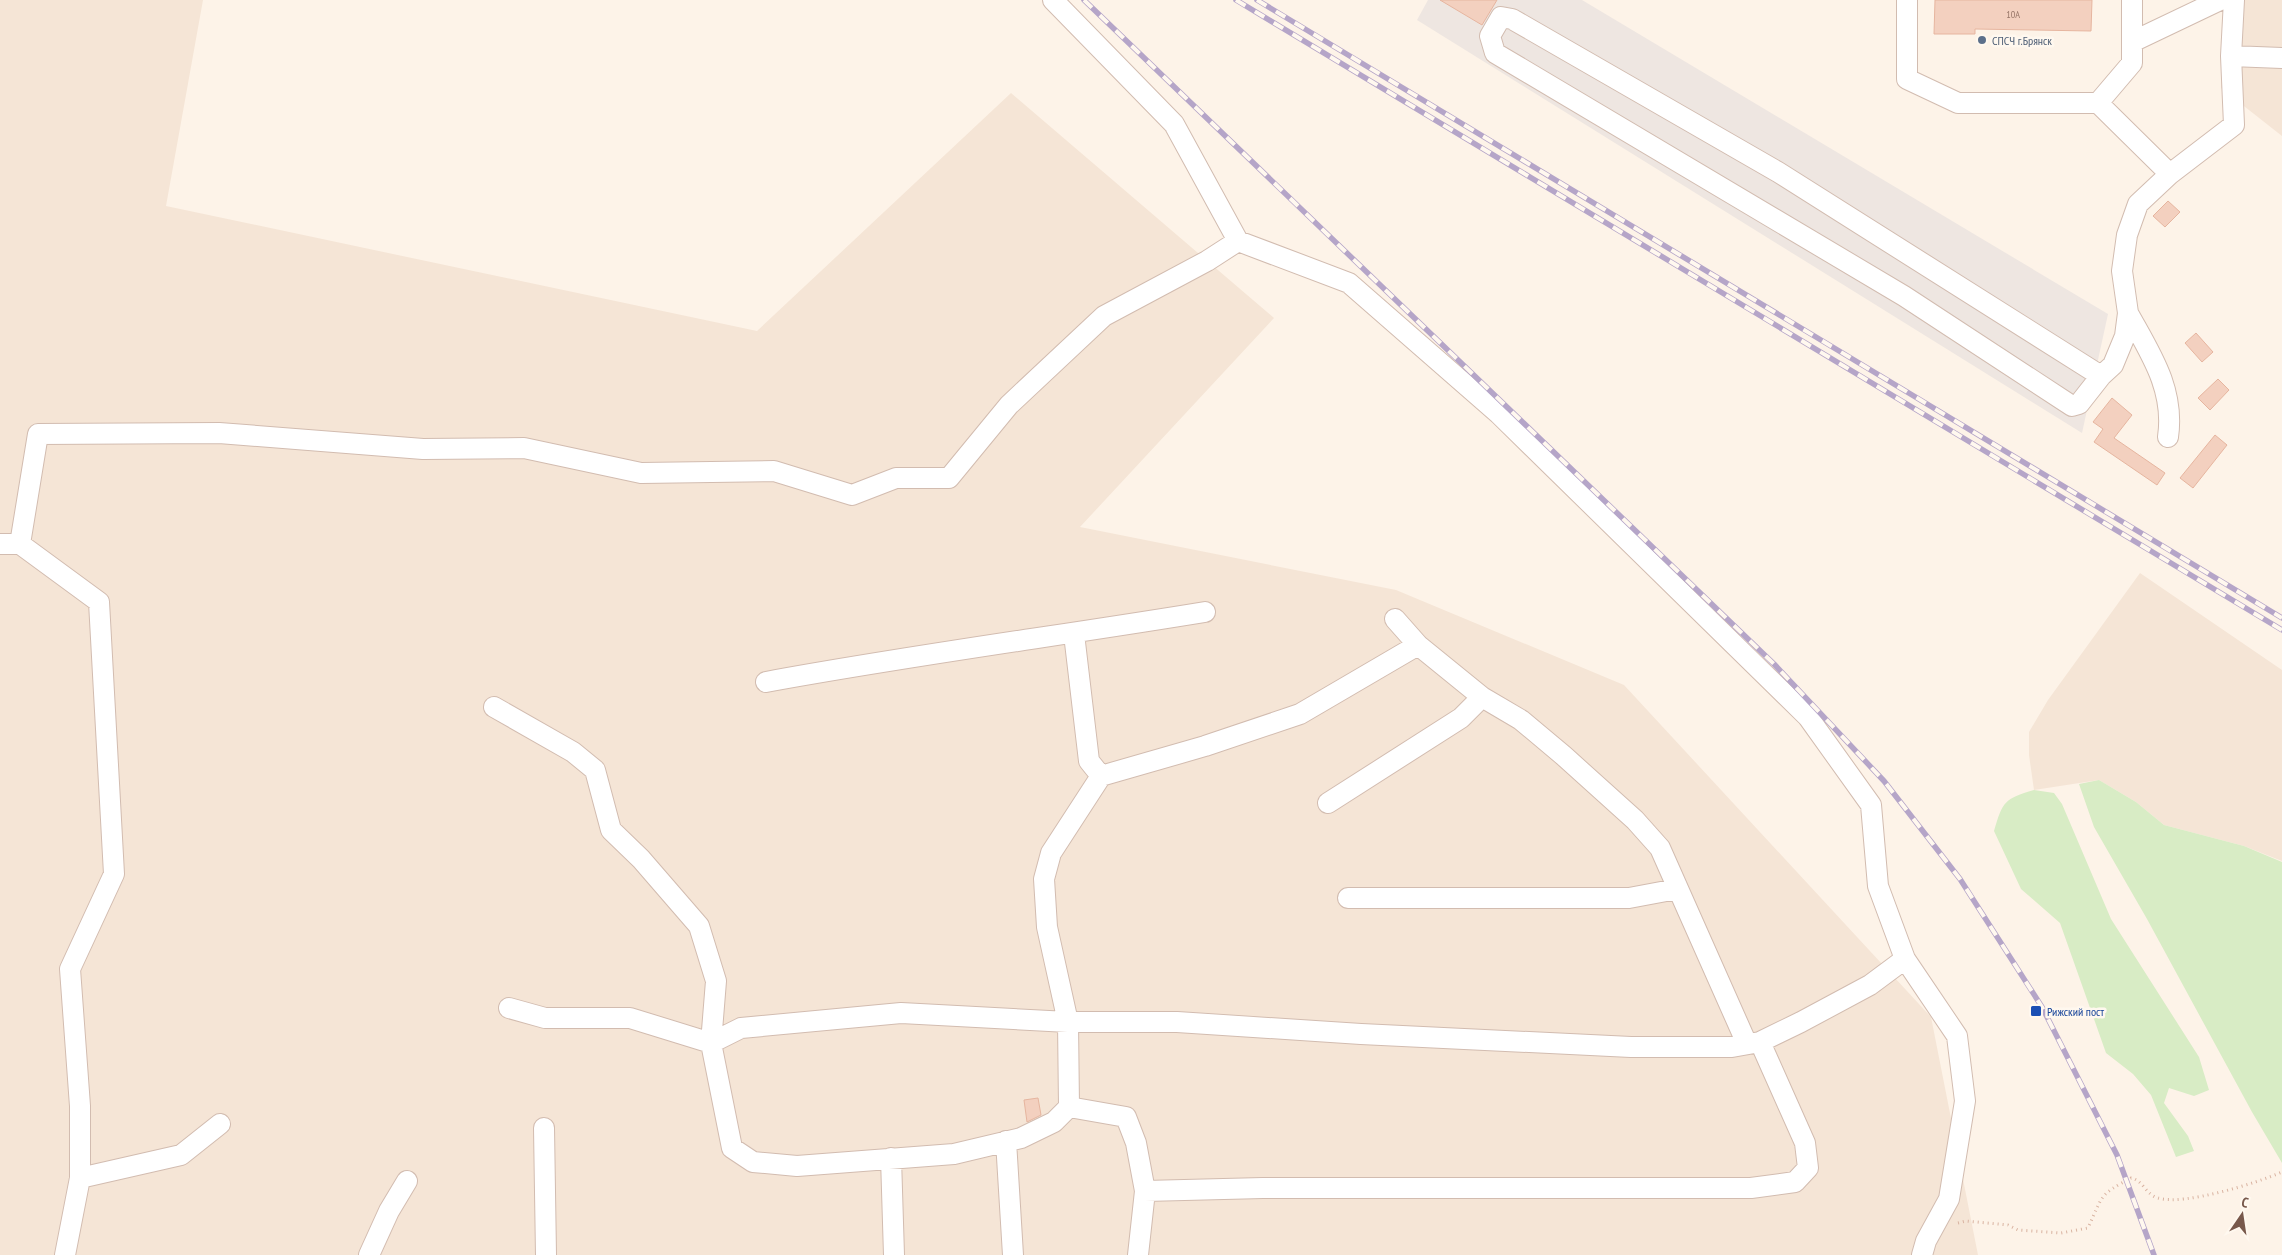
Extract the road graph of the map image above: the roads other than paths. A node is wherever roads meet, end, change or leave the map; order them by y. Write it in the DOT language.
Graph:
graph roads {
  1 [pos="1053,0"];
  2 [pos="1907,0"];
  3 [pos="2132,0"];
  4 [pos="2220,0"];
  5 [pos="2234,0"];
  6 [pos="2132,42"];
  7 [pos="2231,56"];
  8 [pos="2282,58"];
  9 [pos="2098,103"];
  10 [pos="2170,174"];
  11 [pos="1238,241"];
  12 [pos="2128,313"];
  13 [pos="2101,376"];
  14 [pos="2168,437"];
  15 [pos="10,544"];
  16 [pos="1205,612"];
  17 [pos="1395,619"];
  18 [pos="1074,634"];
  19 [pos="1418,645"];
  20 [pos="766,682"];
  21 [pos="1482,698"];
  22 [pos="494,707"];
  23 [pos="1101,776"];
  24 [pos="1328,803"];
  25 [pos="1677,889"];
  26 [pos="1348,898"];
  27 [pos="1905,959"];
  28 [pos="508,1008"];
  29 [pos="1068,1022"];
  30 [pos="711,1043"];
  31 [pos="1753,1043"];
  32 [pos="1069,1107"];
  33 [pos="220,1124"];
  34 [pos="544,1128"];
  35 [pos="1006,1142"];
  36 [pos="891,1158"];
  37 [pos="80,1178"];
  38 [pos="407,1181"];
  39 [pos="1145,1191"];
  40 [pos="65,1255"];
  41 [pos="370,1255"];
  42 [pos="546,1255"];
  43 [pos="894,1255"];
  44 [pos="1014,1255"];
  45 [pos="1138,1255"];
  46 [pos="1922,1255"];
  1 -- 11 [label="street"];
  2 -- 9 [label="street"];
  3 -- 6 [label="street"];
  4 -- 6 [label="street"];
  5 -- 7 [label="street"];
  6 -- 9 [label="street"];
  7 -- 8 [label="street"];
  7 -- 10 [label="street"];
  9 -- 10 [label="street"];
  10 -- 12 [label="street"];
  11 -- 15 [label="street"];
  11 -- 27 [label="street"];
  12 -- 13 [label="street"];
  12 -- 14 [label="street"];
  13 -- 13 [label="street"];
  15 -- 37 [label="street"];
  16 -- 18 [label="street"];
  17 -- 19 [label="street"];
  18 -- 20 [label="street"];
  18 -- 23 [label="street"];
  19 -- 21 [label="street"];
  19 -- 23 [label="street"];
  21 -- 24 [label="street"];
  21 -- 25 [label="street"];
  22 -- 30 [label="street"];
  23 -- 29 [label="street"];
  25 -- 26 [label="street"];
  25 -- 31 [label="street"];
  27 -- 31 [label="street"];
  27 -- 46 [label="street"];
  28 -- 30 [label="street"];
  29 -- 30 [label="street"];
  29 -- 31 [label="street"];
  29 -- 32 [label="street"];
  30 -- 36 [label="street"];
  31 -- 39 [label="street"];
  32 -- 35 [label="street"];
  32 -- 39 [label="street"];
  33 -- 37 [label="street"];
  34 -- 42 [label="street"];
  35 -- 36 [label="street"];
  35 -- 44 [label="street"];
  36 -- 43 [label="street"];
  37 -- 40 [label="street"];
  38 -- 41 [label="street"];
  39 -- 45 [label="street"];
}
